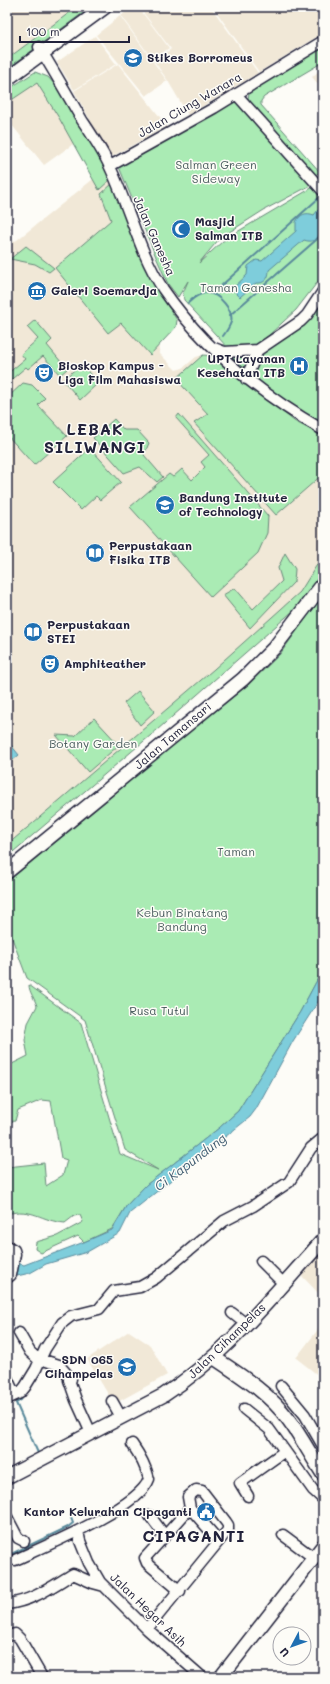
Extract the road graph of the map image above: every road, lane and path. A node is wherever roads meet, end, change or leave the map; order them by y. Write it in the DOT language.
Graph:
graph roads {
  1 [pos="92,7"];
  2 [pos="105,7"];
  3 [pos="323,41"];
  4 [pos="41,50"];
  5 [pos="7,70"];
  6 [pos="7,79"];
  7 [pos="236,94"];
  8 [pos="110,166"];
  9 [pos="323,191"];
  10 [pos="323,291"];
  11 [pos="210,346"];
  12 [pos="258,350"];
  13 [pos="246,379"];
  14 [pos="323,430"];
  15 [pos="323,584"];
  16 [pos="7,872"];
  17 [pos="323,1138"];
  18 [pos="323,1240"];
  19 [pos="7,1246"];
  20 [pos="261,1261"];
  21 [pos="9,1277"];
  22 [pos="284,1284"];
  23 [pos="232,1312"];
  24 [pos="246,1324"];
  25 [pos="19,1333"];
  26 [pos="213,1357"];
  27 [pos="41,1360"];
  28 [pos="7,1378"];
  29 [pos="281,1386"];
  30 [pos="13,1396"];
  31 [pos="112,1401"];
  32 [pos="244,1409"];
  33 [pos="121,1417"];
  34 [pos="92,1433"];
  35 [pos="320,1433"];
  36 [pos="132,1444"];
  37 [pos="323,1446"];
  38 [pos="285,1451"];
  39 [pos="323,1474"];
  40 [pos="7,1477"];
  41 [pos="248,1496"];
  42 [pos="323,1499"];
  43 [pos="190,1508"];
  44 [pos="150,1516"];
  45 [pos="7,1517"];
  46 [pos="78,1531"];
  47 [pos="283,1535"];
  48 [pos="166,1536"];
  49 [pos="24,1541"];
  50 [pos="219,1541"];
  51 [pos="320,1551"];
  52 [pos="15,1560"];
  53 [pos="104,1586"];
  54 [pos="180,1591"];
  55 [pos="7,1604"];
  56 [pos="147,1629"];
  57 [pos="7,1636"];
  58 [pos="42,1677"];
  59 [pos="202,1677"];
  60 [pos="221,1677"];
  1 -- 4 [label="main road"];
  2 -- 4 [label="main road"];
  3 -- 7 [label="street, Jalan Ciung Wanara"];
  4 -- 5 [label="main road"];
  4 -- 6 [label="main road"];
  4 -- 8 [label="street, Jalan Ganesha"];
  7 -- 8 [label="street, Jalan Ciung Wanara"];
  7 -- 9 [label="street"];
  8 -- 11 [label="street, Jalan Ganesha"];
  10 -- 12 [label="street"];
  11 -- 12 [label="street"];
  11 -- 13 [label="street, Jalan Ganesha"];
  12 -- 13 [label="street"];
  13 -- 14 [label="street, Jalan Ganesha"];
  15 -- 16 [label="main road, Jalan Tamansari"];
  17 -- 27 [label="street"];
  18 -- 22 [label="main road, Jalan Cihampelas"];
  19 -- 21 [label="street"];
  20 -- 22 [label="street"];
  22 -- 24 [label="main road, Jalan Cihampelas"];
  23 -- 24 [label="street"];
  24 -- 26 [label="main road, Jalan Cihampelas"];
  25 -- 27 [label="street"];
  26 -- 33 [label="main road, Jalan Cihampelas"];
  26 -- 39 [label="main road"];
  27 -- 30 [label="street"];
  27 -- 34 [label="street"];
  28 -- 30 [label="street"];
  29 -- 35 [label="street"];
  31 -- 33 [label="street"];
  32 -- 38 [label="street"];
  33 -- 34 [label="main road, Jalan Cihampelas"];
  34 -- 40 [label="main road, Jalan Cihampelas"];
  35 -- 37 [label="street"];
  36 -- 46 [label="street"];
  38 -- 41 [label="street"];
  38 -- 42 [label="street"];
  43 -- 48 [label="street"];
  43 -- 50 [label="street"];
  43 -- 50 [label="street"];
  44 -- 48 [label="street"];
  45 -- 49 [label="street"];
  46 -- 52 [label="street"];
  46 -- 53 [label="street, Jalan Hegar Asih"];
  47 -- 51 [label="street"];
  48 -- 54 [label="street"];
  50 -- 54 [label="street"];
  51 -- 60 [label="main road"];
  53 -- 55 [label="street"];
  53 -- 56 [label="street, Jalan Hegar Asih"];
  54 -- 56 [label="street"];
  56 -- 59 [label="street, Jalan Hegar Asih"];
  57 -- 58 [label="street"];
}
